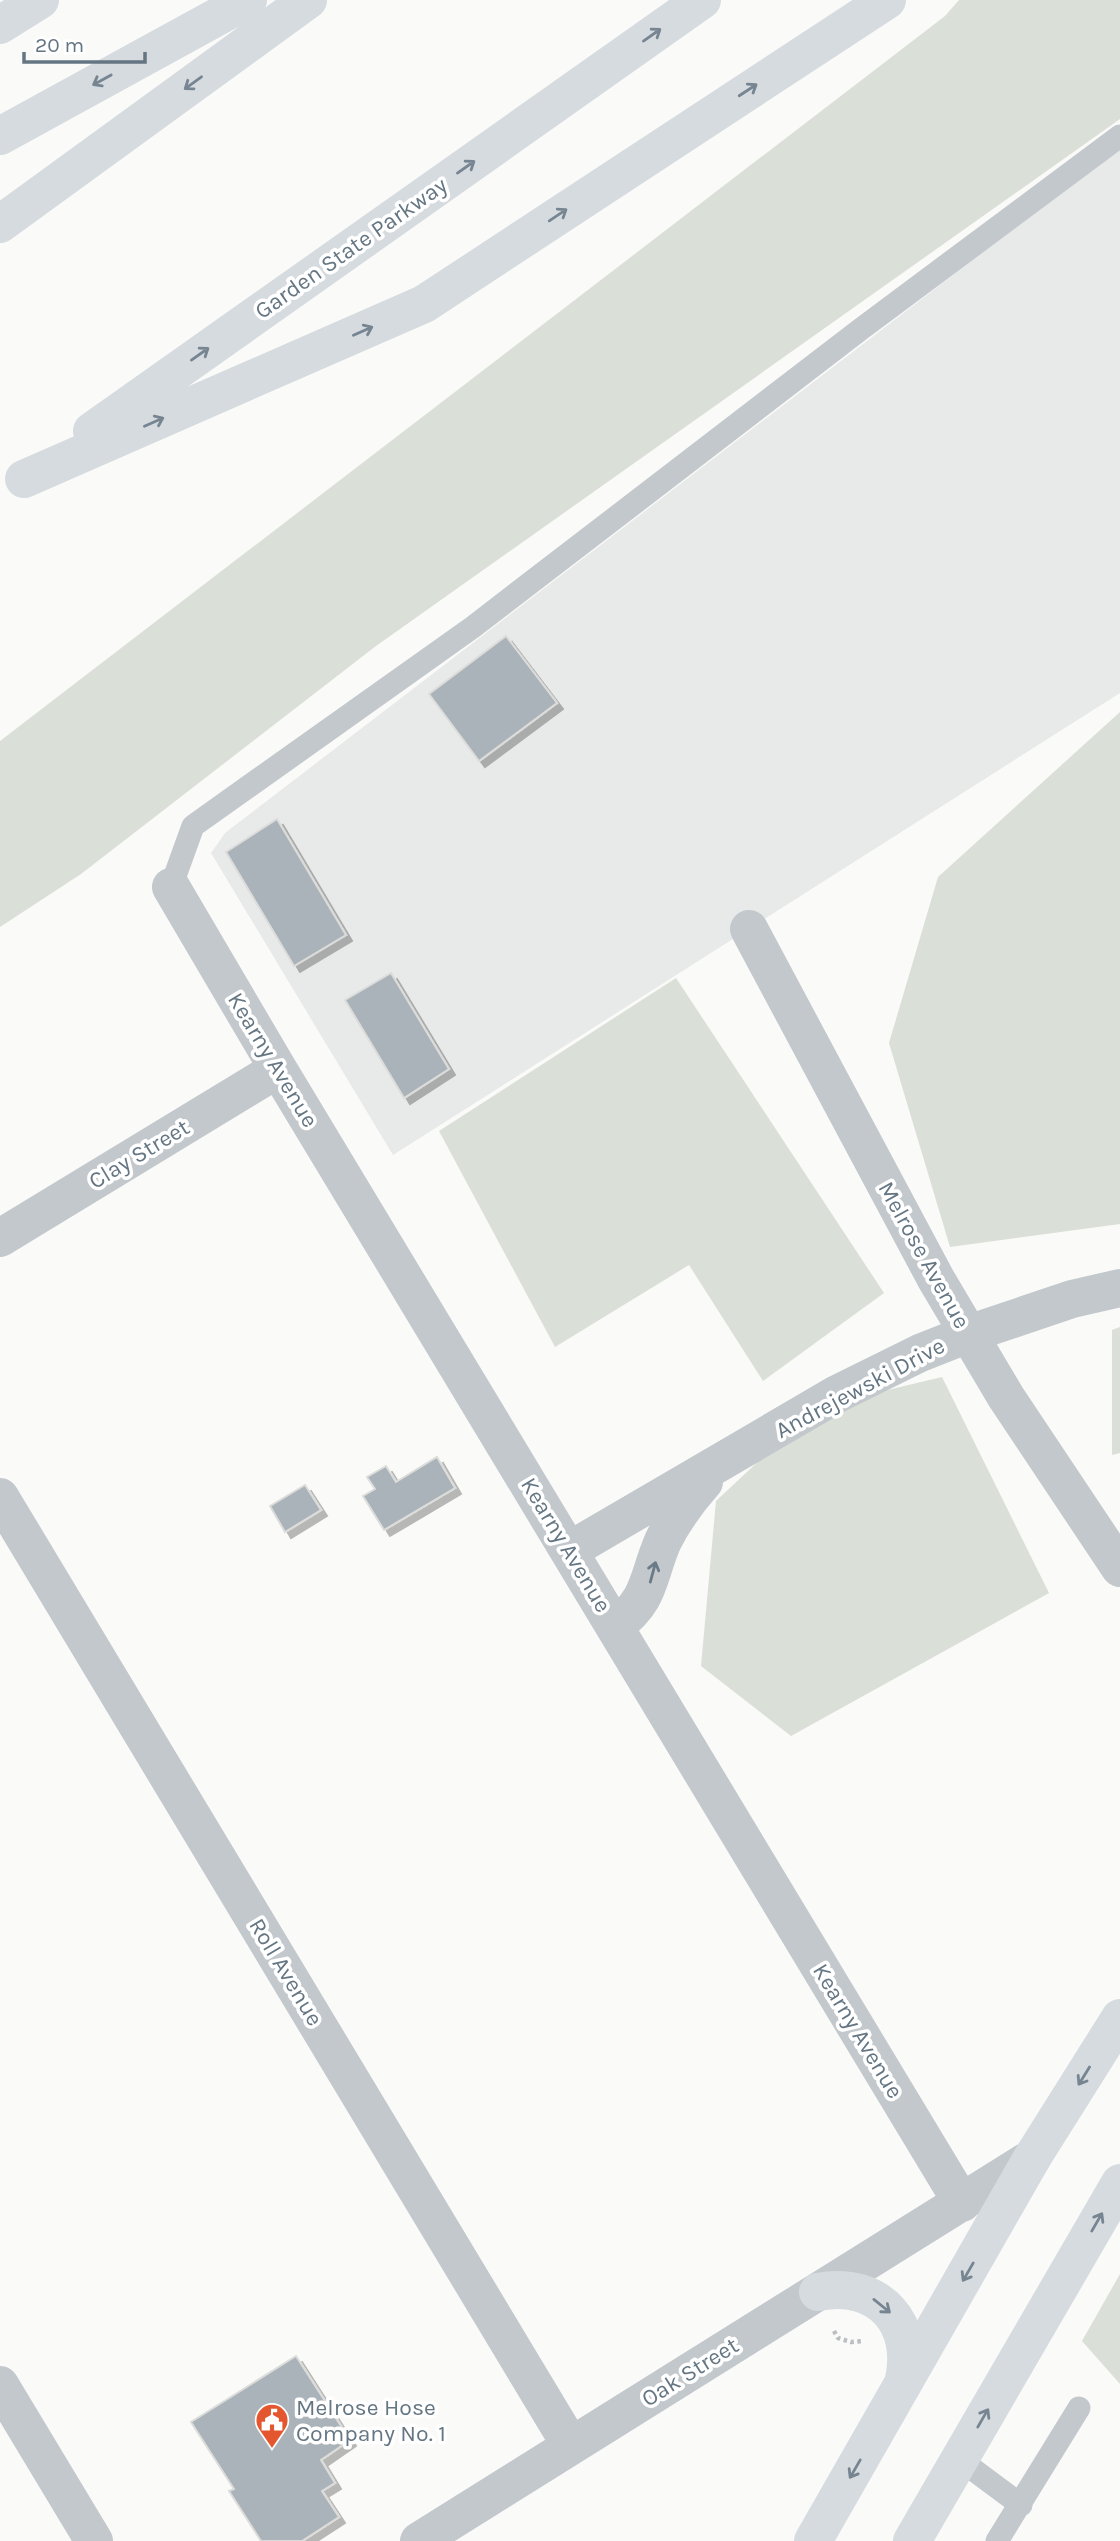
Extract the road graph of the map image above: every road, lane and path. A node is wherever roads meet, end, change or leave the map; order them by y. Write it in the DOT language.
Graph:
graph roads {
  1 [pos="40,0"];
  2 [pos="248,0"];
  3 [pos="308,0"];
  4 [pos="702,0"];
  5 [pos="887,0"];
  6 [pos="0,25"];
  7 [pos="0,136"];
  8 [pos="1120,136"];
  9 [pos="0,224"];
  10 [pos="12,487"];
  11 [pos="172,887"];
  12 [pos="749,929"];
  13 [pos="278,1069"];
  14 [pos="0,1238"];
  15 [pos="1120,1288"];
  16 [pos="968,1334"];
  17 [pos="725,1462"];
  18 [pos="0,1497"];
  19 [pos="570,1550"];
  20 [pos="1120,1568"];
  21 [pos="615,1626"];
  22 [pos="1120,2018"];
  23 [pos="1032,2158"];
  24 [pos="1120,2183"];
  25 [pos="962,2203"];
  26 [pos="824,2308"];
  27 [pos="869,2341"];
  28 [pos="0,2385"];
  29 [pos="902,2387"];
  30 [pos="1079,2407"];
  31 [pos="571,2446"];
  32 [pos="959,2459"];
  33 [pos="1021,2505"];
  34 [pos="94,2541"];
  35 [pos="419,2541"];
  36 [pos="814,2541"];
  37 [pos="912,2541"];
  38 [pos="997,2541"];
  1 -- 6 [label="highway"];
  2 -- 7 [label="highway, one-way"];
  3 -- 9 [label="highway, one-way"];
  10 -- 4 [label="highway, Garden State Parkway, one-way"];
  10 -- 5 [label="highway, one-way"];
  8 -- 11 [label="lane"];
  11 -- 13 [label="street, Kearny Avenue"];
  12 -- 16 [label="street, Melrose Avenue"];
  13 -- 14 [label="street, Clay Street"];
  13 -- 19 [label="street, Kearny Avenue"];
  15 -- 16 [label="street, Andrejewski Drive"];
  16 -- 17 [label="street, Andrejewski Drive"];
  16 -- 20 [label="street, Melrose Avenue"];
  17 -- 19 [label="street, Andrejewski Drive"];
  21 -- 17 [label="street, Andrejewski Drive, one-way"];
  18 -- 31 [label="street, Roll Avenue"];
  19 -- 21 [label="street, Kearny Avenue"];
  21 -- 25 [label="street, Kearny Avenue"];
  22 -- 23 [label="highway, one-way"];
  23 -- 25 [label="street, Oak Street"];
  23 -- 29 [label="highway, one-way"];
  32 -- 24 [label="highway, one-way"];
  25 -- 26 [label="street, Oak Street"];
  26 -- 27 [label="path"];
  26 -- 29 [label="highway, one-way"];
  26 -- 31 [label="street, Oak Street"];
  28 -- 34 [label="street"];
  29 -- 36 [label="highway, one-way"];
  30 -- 33 [label="lane"];
  31 -- 35 [label="street, Oak Street"];
  32 -- 33 [label="lane"];
  32 -- 37 [label="highway"];
  33 -- 38 [label="lane"];
}
